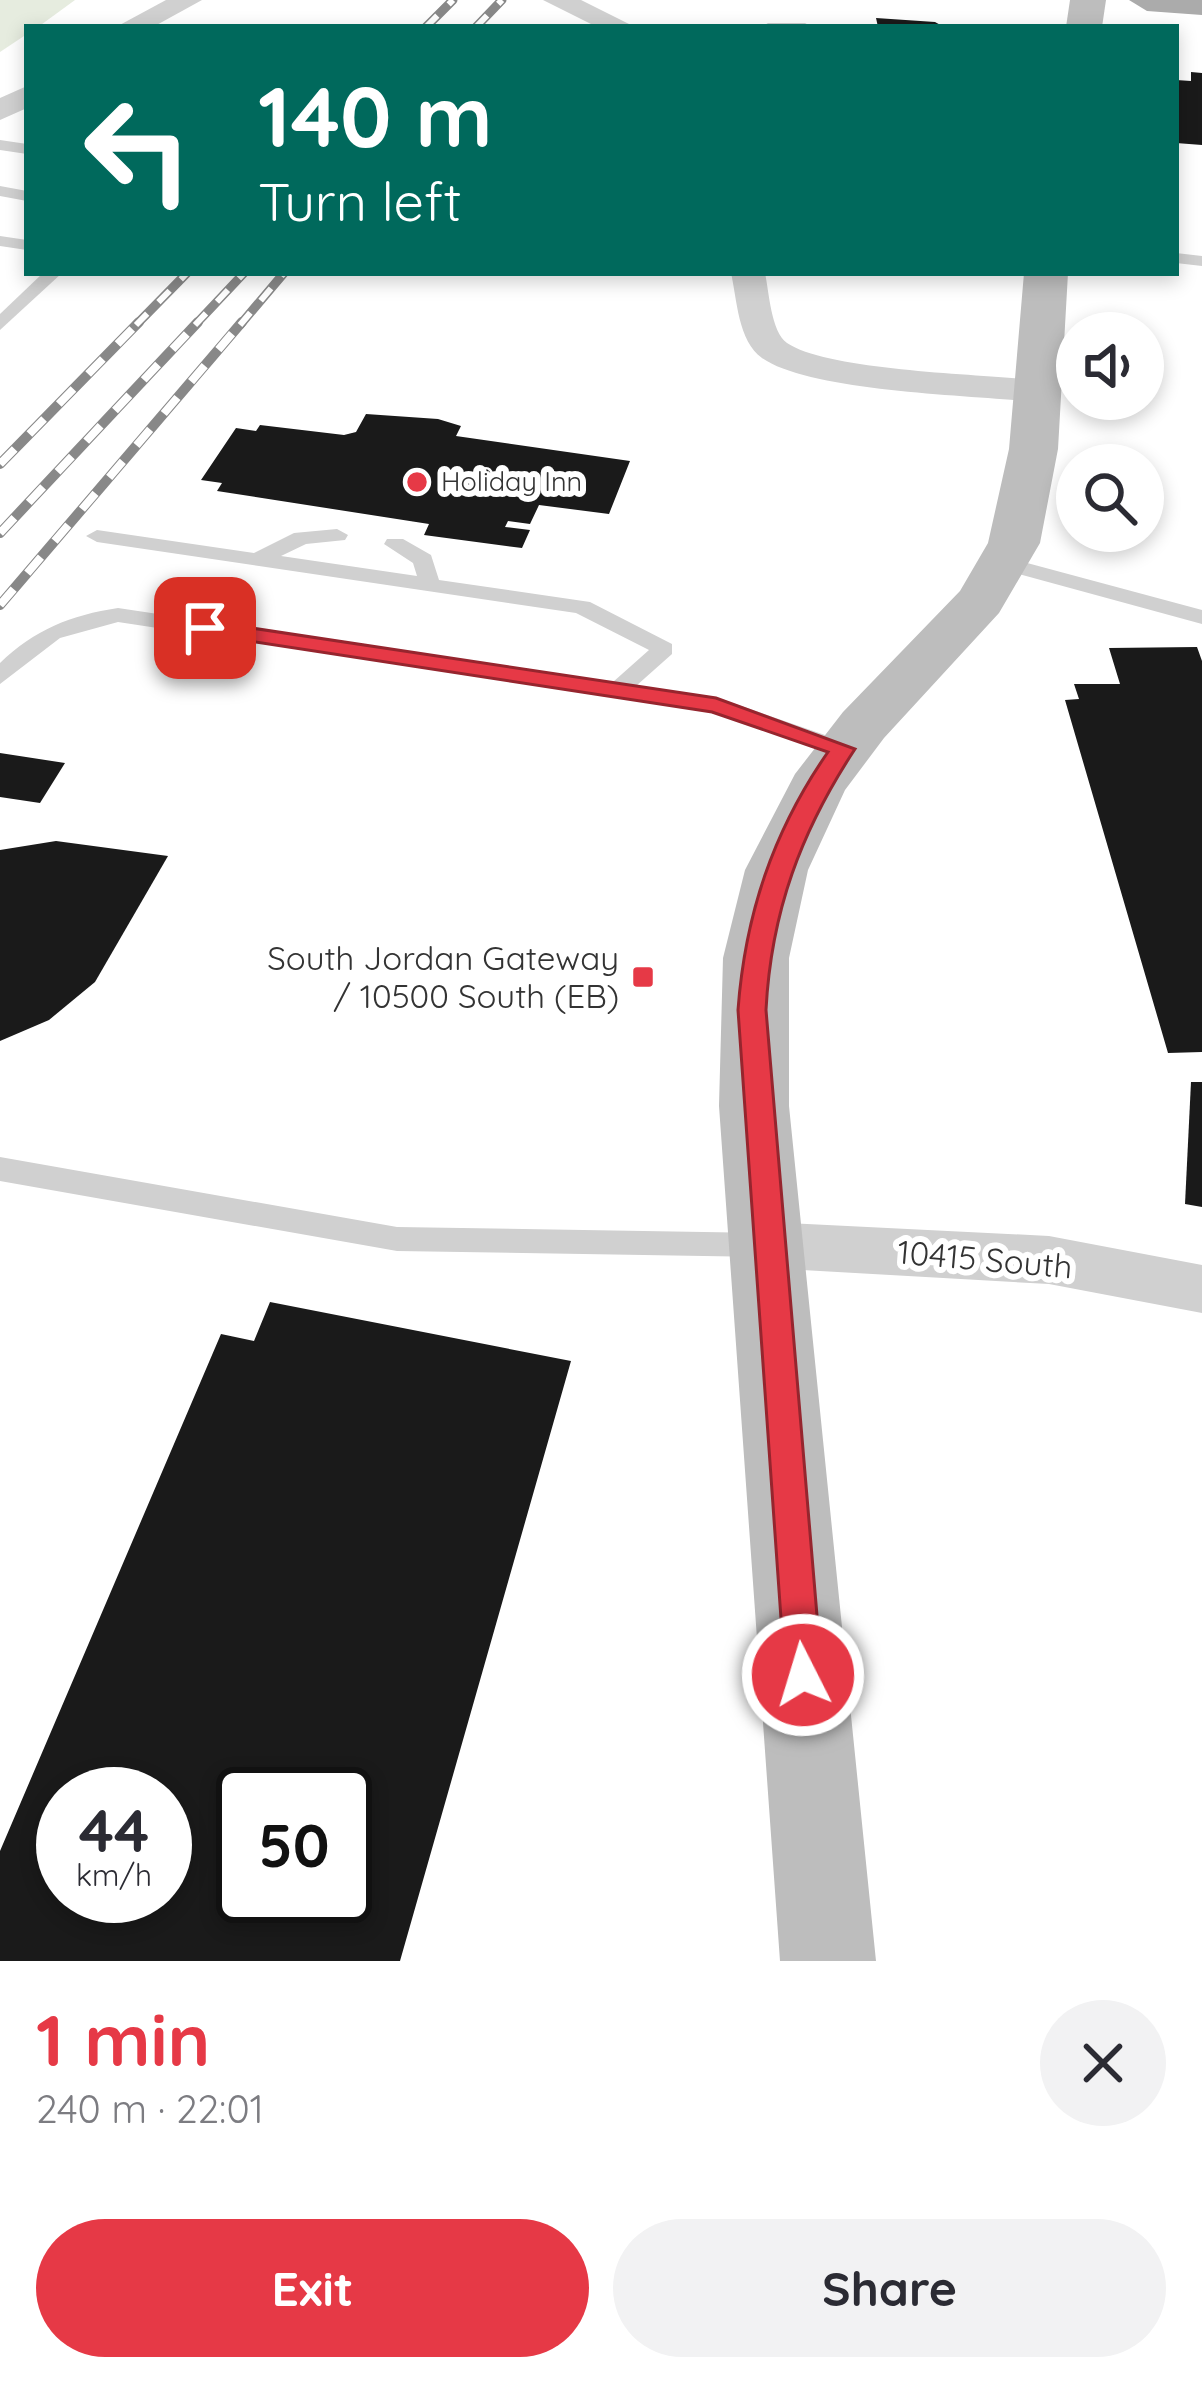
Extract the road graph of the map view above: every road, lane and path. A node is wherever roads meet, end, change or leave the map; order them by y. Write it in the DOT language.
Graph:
graph roads {
  1 [pos="188,0"];
  2 [pos="556,0"];
  3 [pos="1147,0"];
  4 [pos="1202,4"];
  5 [pos="136,24"];
  6 [pos="614,24"];
  7 [pos="50,276"];
  8 [pos="749,276"];
  9 [pos="1046,276"];
  10 [pos="0,324"];
  11 [pos="1035,391"];
  12 [pos="337,535"];
  13 [pos="97,536"];
  14 [pos="395,544"];
  15 [pos="257,560"];
  16 [pos="1005,562"];
  17 [pos="430,585"];
  18 [pos="1202,617"];
  19 [pos="0,677"];
  20 [pos="619,689"];
  21 [pos="843,749"];
  22 [pos="0,1169"];
  23 [pos="767,1245"];
  24 [pos="1202,1289"];
  25 [pos="828,1961"];
  1 -- 5 [label="street"];
  2 -- 6 [label="street"];
  3 -- 4 [label="main road"];
  7 -- 10 [label="lane"];
  8 -- 11 [label="street"];
  9 -- 11 [label="main road"];
  11 -- 16 [label="main road"];
  12 -- 15 [label="lane"];
  13 -- 15 [label="lane"];
  14 -- 17 [label="lane"];
  15 -- 17 [label="lane"];
  16 -- 18 [label="lane"];
  16 -- 21 [label="main road"];
  17 -- 20 [label="lane"];
  19 -- 20 [label="lane"];
  20 -- 21 [label="lane"];
  21 -- 23 [label="main road"];
  22 -- 23 [label="lane"];
  23 -- 24 [label="street, 10415 South"];
  23 -- 25 [label="main road"];
}
